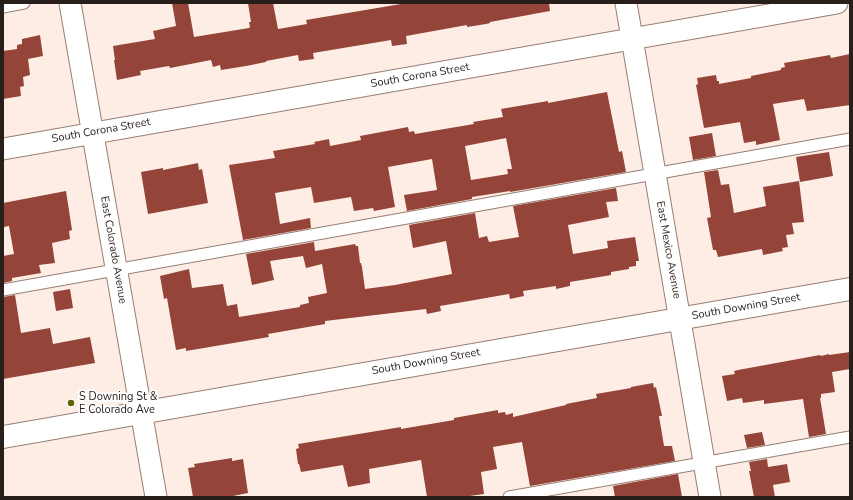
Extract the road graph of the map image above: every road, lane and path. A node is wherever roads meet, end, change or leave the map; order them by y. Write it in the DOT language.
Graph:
graph roads {
  1 [pos="24,3"];
  2 [pos="70,3"];
  3 [pos="626,3"];
  4 [pos="837,3"];
  5 [pos="3,7"];
  6 [pos="632,40"];
  7 [pos="93,133"];
  8 [pos="850,138"];
  9 [pos="3,148"];
  10 [pos="655,173"];
  11 [pos="116,269"];
  12 [pos="850,289"];
  13 [pos="3,290"];
  14 [pos="680,318"];
  15 [pos="141,412"];
  16 [pos="3,437"];
  17 [pos="850,437"];
  18 [pos="705,463"];
  19 [pos="156,497"];
  20 [pos="509,497"];
  21 [pos="710,497"];
  1 -- 5 [label="lane"];
  2 -- 7 [label="street, East Colorado Avenue"];
  3 -- 6 [label="street, East Mexico Avenue"];
  4 -- 6 [label="street, South Corona Street"];
  6 -- 7 [label="street, South Corona Street"];
  6 -- 10 [label="street, East Mexico Avenue"];
  7 -- 9 [label="street, South Corona Street"];
  7 -- 11 [label="street, East Colorado Avenue"];
  8 -- 10 [label="lane"];
  10 -- 11 [label="lane"];
  10 -- 14 [label="street, East Mexico Avenue"];
  11 -- 13 [label="lane"];
  11 -- 15 [label="street, East Colorado Avenue"];
  12 -- 14 [label="main road, South Downing Street"];
  14 -- 15 [label="main road, South Downing Street"];
  14 -- 18 [label="street, East Mexico Avenue"];
  15 -- 16 [label="main road, South Downing Street"];
  15 -- 19 [label="street, East Colorado Avenue"];
  17 -- 18 [label="lane"];
  18 -- 20 [label="lane"];
  18 -- 21 [label="street, East Mexico Avenue"];
}
